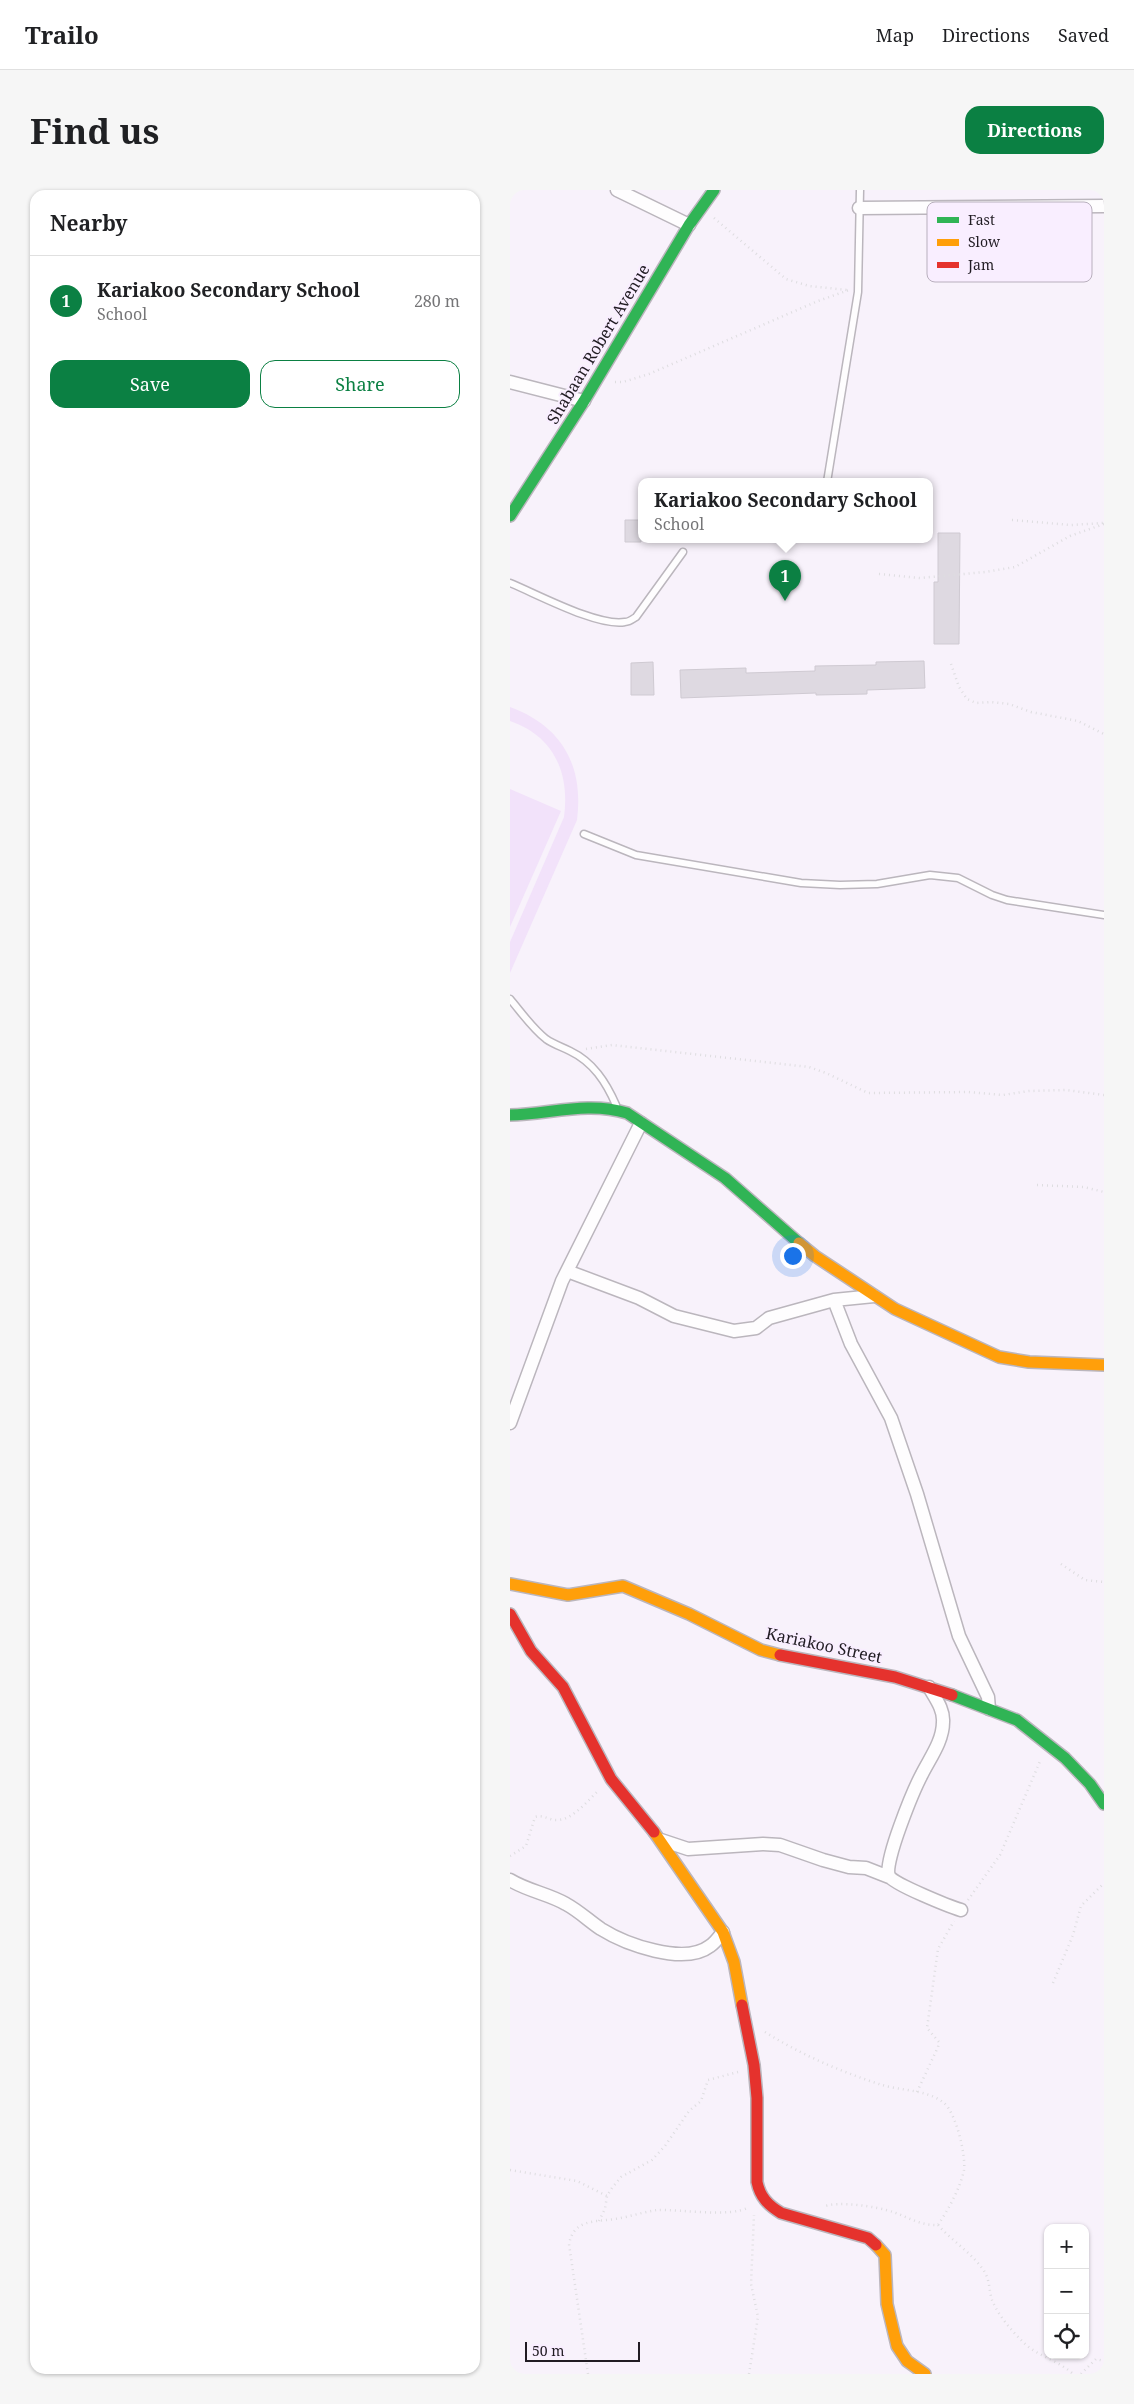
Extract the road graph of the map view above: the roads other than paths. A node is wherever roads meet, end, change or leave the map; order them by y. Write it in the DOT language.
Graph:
graph roads {
  1 [pos="617,190"];
  2 [pos="714,190"];
  3 [pos="860,190"];
  4 [pos="927,207"];
  5 [pos="859,208"];
  6 [pos="689,224"];
  7 [pos="510,382"];
  8 [pos="584,401"];
  9 [pos="828,478"];
  10 [pos="510,516"];
  11 [pos="683,552"];
  12 [pos="510,583"];
  13 [pos="584,834"];
  14 [pos="1104,915"];
  15 [pos="510,999"];
  16 [pos="617,1108"];
  17 [pos="510,1115"];
  18 [pos="641,1123"];
  19 [pos="567,1271"];
  20 [pos="874,1296"];
  21 [pos="834,1300"];
  22 [pos="1104,1365"];
  23 [pos="510,1423"];
  24 [pos="510,1584"];
  25 [pos="510,1614"];
  26 [pos="929,1687"];
  27 [pos="989,1709"];
  28 [pos="1104,1804"];
  29 [pos="661,1840"];
  30 [pos="889,1877"];
  31 [pos="510,1880"];
  32 [pos="961,1910"];
  33 [pos="723,1932"];
  34 [pos="925,2374"];
  1 -- 6 [label="street"];
  2 -- 6 [label="street, Shabaan Robert Avenue"];
  3 -- 5 [label="lane"];
  4 -- 5 [label="street"];
  5 -- 9 [label="lane"];
  6 -- 8 [label="street, Shabaan Robert Avenue"];
  7 -- 8 [label="street"];
  8 -- 10 [label="street, Shabaan Robert Avenue"];
  11 -- 12 [label="lane"];
  13 -- 14 [label="lane"];
  15 -- 16 [label="lane"];
  16 -- 17 [label="street"];
  16 -- 18 [label="street"];
  18 -- 19 [label="street"];
  18 -- 20 [label="street"];
  19 -- 21 [label="street"];
  19 -- 23 [label="street"];
  20 -- 21 [label="street"];
  20 -- 22 [label="street"];
  21 -- 27 [label="street"];
  24 -- 26 [label="street, Kariakoo Street"];
  25 -- 29 [label="street"];
  26 -- 27 [label="street, Kariakoo Street"];
  26 -- 30 [label="street"];
  27 -- 28 [label="street, Kariakoo Street"];
  29 -- 30 [label="street"];
  29 -- 33 [label="street"];
  30 -- 32 [label="street"];
  31 -- 33 [label="street"];
  33 -- 34 [label="street"];
}
